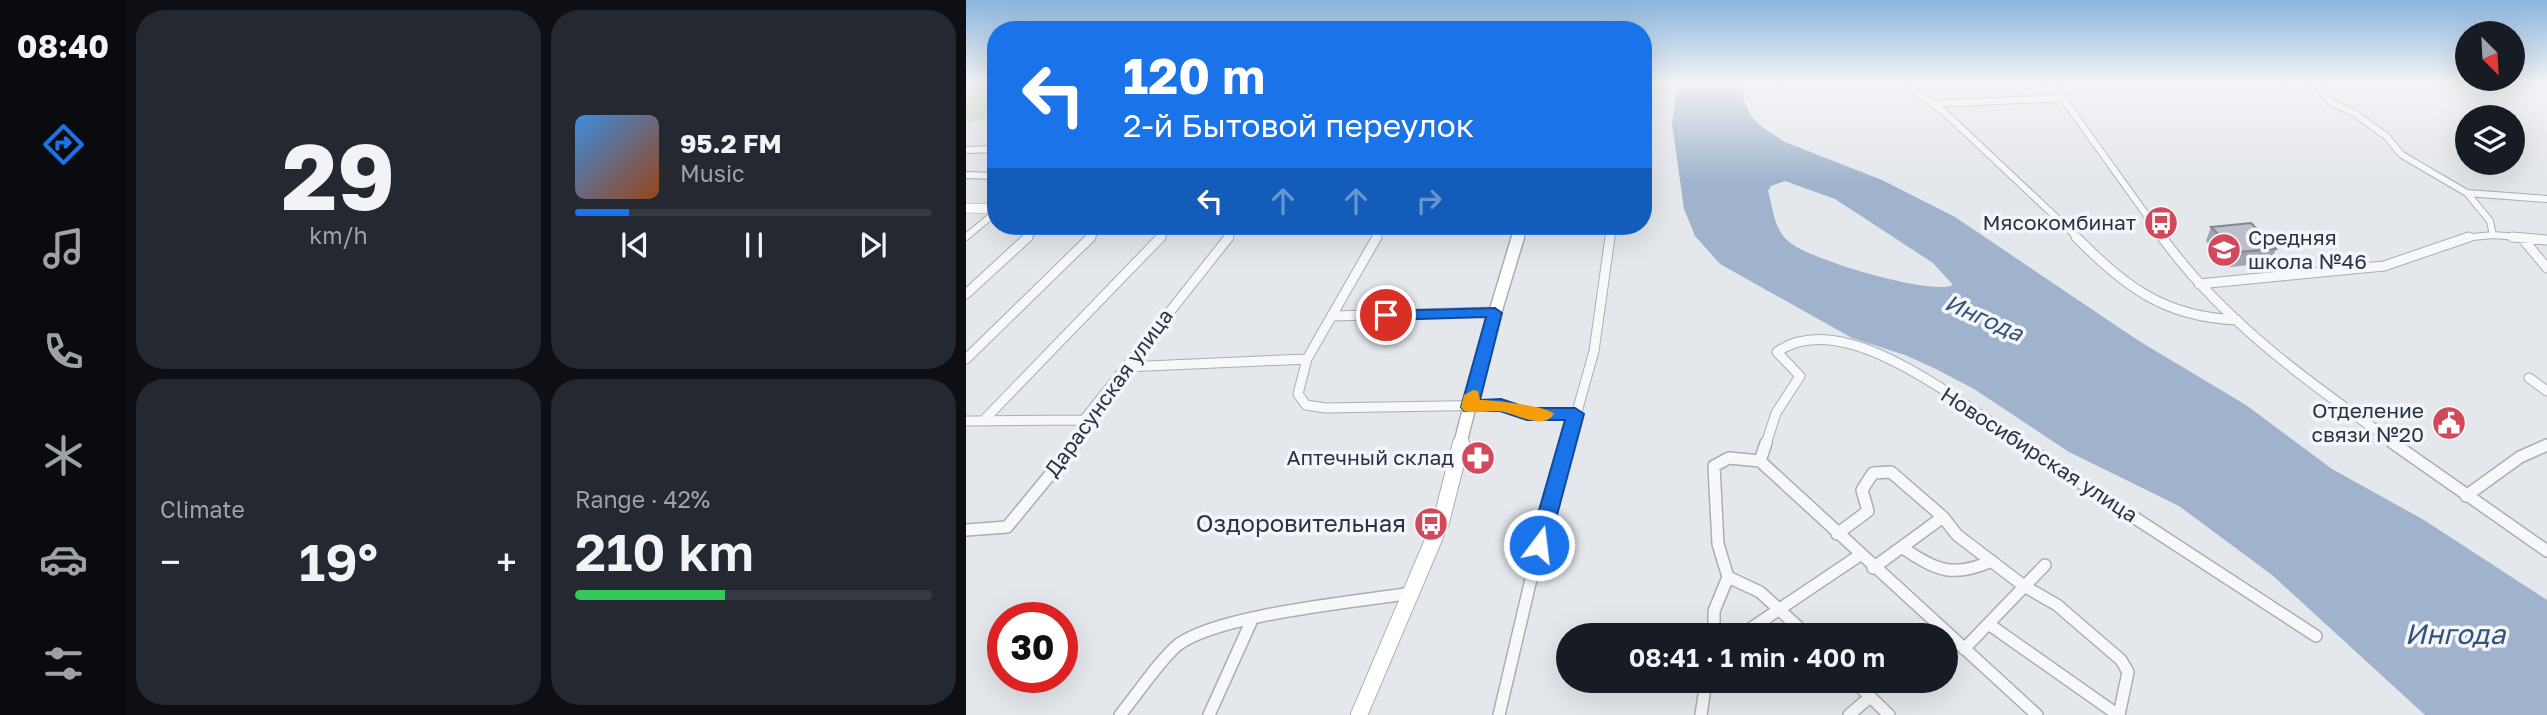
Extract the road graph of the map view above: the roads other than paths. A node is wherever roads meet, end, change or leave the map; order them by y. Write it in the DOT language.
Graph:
graph roads {
  1 [pos="1944,115"];
  2 [pos="2075,115"];
  3 [pos="2357,115"];
  4 [pos="987,149"];
  5 [pos="966,150"];
  6 [pos="966,175"];
  7 [pos="987,176"];
  8 [pos="2467,193"];
  9 [pos="2547,199"];
  10 [pos="966,208"];
  11 [pos="987,209"];
  12 [pos="987,218"];
  13 [pos="1030,235"];
  14 [pos="1093,235"];
  15 [pos="1162,235"];
  16 [pos="1230,235"];
  17 [pos="1378,235"];
  18 [pos="1518,235"];
  19 [pos="1610,235"];
  20 [pos="2493,235"];
  21 [pos="966,237"];
  22 [pos="2522,238"];
  23 [pos="2547,240"];
  24 [pos="2547,268"];
  25 [pos="2199,284"];
  26 [pos="966,294"];
  27 [pos="1495,313"];
  28 [pos="1332,316"];
  29 [pos="2238,320"];
  30 [pos="966,359"];
  31 [pos="1307,359"];
  32 [pos="1125,367"];
  33 [pos="2529,378"];
  34 [pos="2547,391"];
  35 [pos="1470,407"];
  36 [pos="1575,414"];
  37 [pos="1084,420"];
  38 [pos="966,421"];
  39 [pos="982,421"];
  40 [pos="2547,445"];
  41 [pos="1760,461"];
  42 [pos="2466,496"];
  43 [pos="1943,517"];
  44 [pos="966,530"];
  45 [pos="1837,534"];
  46 [pos="1903,548"];
  47 [pos="2547,551"];
  48 [pos="1860,555"];
  49 [pos="1992,561"];
  50 [pos="2045,565"];
  51 [pos="1873,568"];
  52 [pos="1728,577"];
  53 [pos="2024,586"];
  54 [pos="1410,593"];
  55 [pos="1782,610"];
  56 [pos="1251,622"];
  57 [pos="1714,623"];
  58 [pos="1761,623"];
  59 [pos="1795,623"];
  60 [pos="1990,625"];
  61 [pos="2316,636"];
  62 [pos="1964,649"];
  63 [pos="1704,693"];
  64 [pos="1866,693"];
  65 [pos="1870,697"];
  66 [pos="1120,715"];
  67 [pos="1209,715"];
  68 [pos="1359,715"];
  69 [pos="1499,715"];
  70 [pos="1701,715"];
  71 [pos="1849,715"];
  72 [pos="1889,715"];
  73 [pos="2037,715"];
  74 [pos="2118,715"];
  1 -- 29 [label="street"];
  2 -- 25 [label="street"];
  3 -- 8 [label="street"];
  4 -- 5 [label="street"];
  6 -- 7 [label="street"];
  8 -- 9 [label="street"];
  8 -- 20 [label="street"];
  10 -- 11 [label="street"];
  12 -- 21 [label="street"];
  13 -- 26 [label="street"];
  14 -- 30 [label="street"];
  15 -- 39 [label="street"];
  16 -- 32 [label="street, Дарасунская улица"];
  17 -- 28 [label="street"];
  18 -- 27 [label="street"];
  19 -- 36 [label="street"];
  20 -- 22 [label="street"];
  20 -- 25 [label="street"];
  22 -- 23 [label="street"];
  22 -- 24 [label="street"];
  25 -- 29 [label="street"];
  27 -- 28 [label="street"];
  27 -- 35 [label="street"];
  28 -- 31 [label="street"];
  29 -- 42 [label="street"];
  31 -- 32 [label="street"];
  31 -- 35 [label="street"];
  32 -- 37 [label="street, Дарасунская улица"];
  33 -- 34 [label="street"];
  35 -- 36 [label="street"];
  35 -- 54 [label="street"];
  36 -- 69 [label="street"];
  37 -- 39 [label="street"];
  37 -- 44 [label="street, Дарасунская улица"];
  38 -- 39 [label="street"];
  40 -- 42 [label="street"];
  41 -- 45 [label="street"];
  41 -- 52 [label="street"];
  41 -- 61 [label="street, Новосибирская улица"];
  42 -- 47 [label="street"];
  43 -- 45 [label="street"];
  43 -- 46 [label="street"];
  43 -- 49 [label="street"];
  45 -- 48 [label="street"];
  46 -- 49 [label="street"];
  46 -- 51 [label="street"];
  48 -- 51 [label="street"];
  48 -- 55 [label="street"];
  49 -- 53 [label="street"];
  50 -- 53 [label="street"];
  51 -- 62 [label="street"];
  52 -- 55 [label="street"];
  52 -- 57 [label="street"];
  53 -- 60 [label="street"];
  53 -- 74 [label="street"];
  54 -- 56 [label="street"];
  54 -- 68 [label="street"];
  55 -- 58 [label="street"];
  55 -- 59 [label="street"];
  56 -- 66 [label="street"];
  56 -- 67 [label="street"];
  60 -- 62 [label="street"];
  60 -- 74 [label="street"];
  62 -- 73 [label="street"];
  63 -- 70 [label="street"];
  64 -- 65 [label="street"];
  65 -- 71 [label="street"];
  65 -- 72 [label="street"];
}
